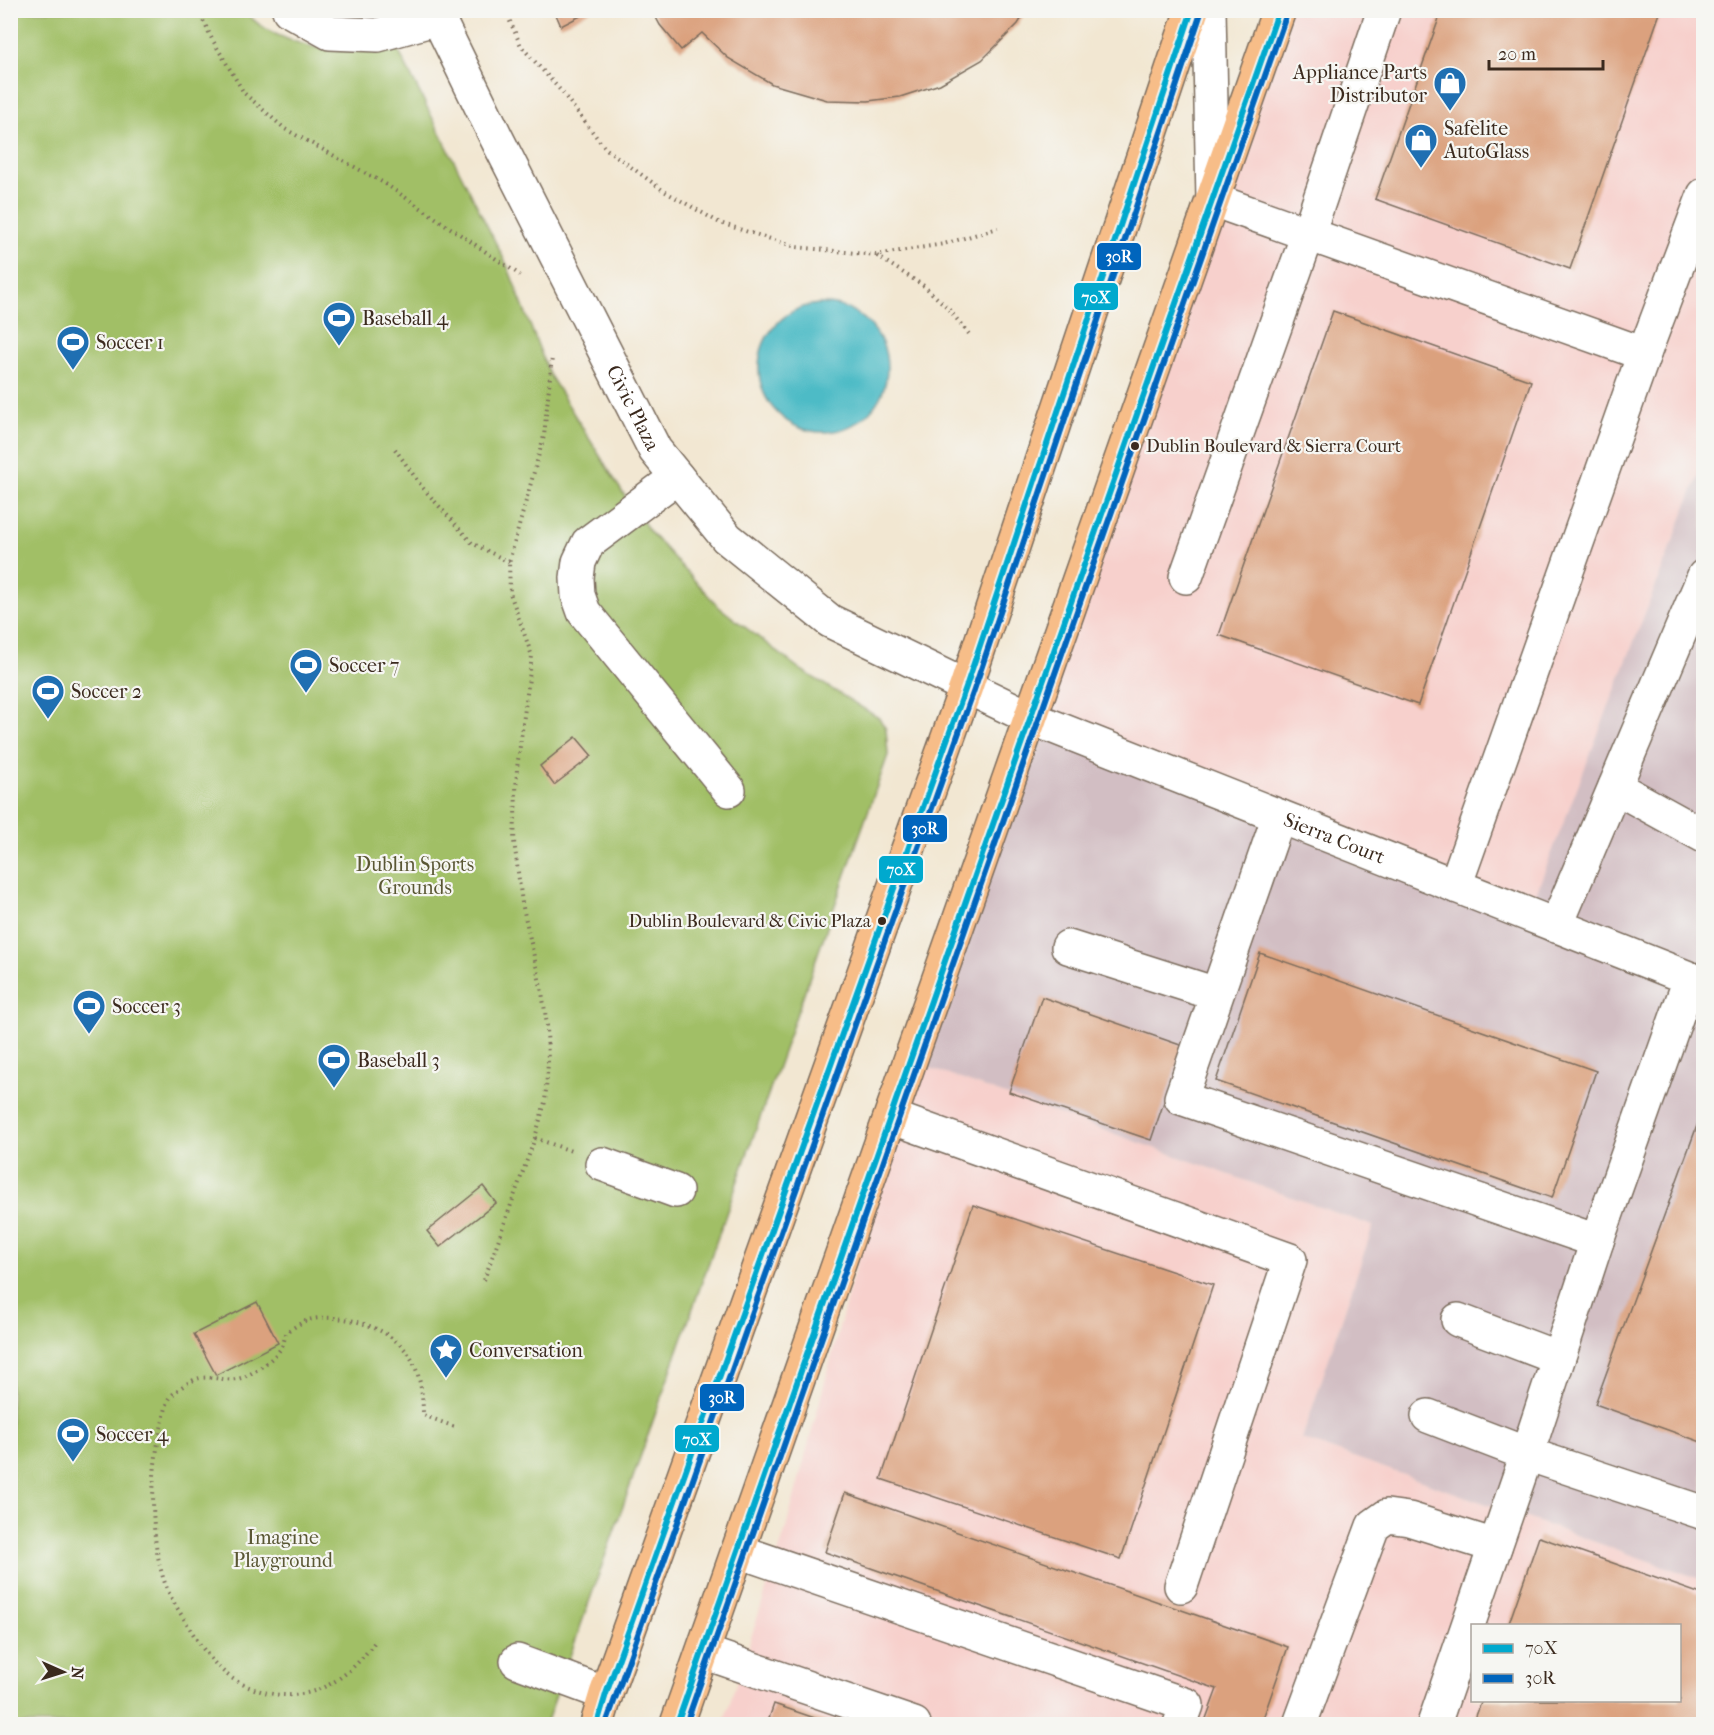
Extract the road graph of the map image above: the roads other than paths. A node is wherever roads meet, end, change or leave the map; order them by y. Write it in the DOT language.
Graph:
graph roads {
  1 [pos="289,10"];
  2 [pos="1192,10"];
  3 [pos="1209,10"];
  4 [pos="1279,10"];
  5 [pos="1384,10"];
  6 [pos="437,14"];
  7 [pos="1704,195"];
  8 [pos="1213,200"];
  9 [pos="1308,234"];
  10 [pos="1644,354"];
  11 [pos="677,477"];
  12 [pos="1704,576"];
  13 [pos="1186,578"];
  14 [pos="966,687"];
  15 [pos="1031,718"];
  16 [pos="1615,787"];
  17 [pos="729,790"];
  18 [pos="1279,816"];
  19 [pos="1704,836"];
  20 [pos="1455,886"];
  21 [pos="1556,926"];
  22 [pos="1068,947"];
  23 [pos="1697,981"];
  24 [pos="1216,994"];
  25 [pos="891,1117"];
  26 [pos="602,1164"];
  27 [pos="676,1191"];
  28 [pos="1597,1241"];
  29 [pos="1458,1320"];
  30 [pos="1558,1358"];
  31 [pos="1428,1416"];
  32 [pos="1527,1454"];
  33 [pos="1704,1513"];
  34 [pos="1495,1546"];
  35 [pos="738,1551"];
  36 [pos="1181,1586"];
  37 [pos="703,1652"];
  38 [pos="517,1661"];
  39 [pos="606,1694"];
  40 [pos="597,1725"];
  41 [pos="677,1725"];
  42 [pos="914,1725"];
  43 [pos="1180,1725"];
  44 [pos="1300,1725"];
  45 [pos="1434,1725"];
  1 -- 6 [label="street"];
  2 -- 14 [label="main road"];
  3 -- 8 [label="street"];
  4 -- 8 [label="main road"];
  5 -- 9 [label="street"];
  6 -- 11 [label="street, Civic Plaza"];
  7 -- 10 [label="street"];
  8 -- 9 [label="street"];
  8 -- 15 [label="main road"];
  9 -- 10 [label="street"];
  9 -- 13 [label="street"];
  10 -- 20 [label="street"];
  11 -- 14 [label="street, Civic Plaza"];
  11 -- 17 [label="street"];
  12 -- 16 [label="street"];
  14 -- 15 [label="street, Sierra Court"];
  14 -- 39 [label="main road"];
  15 -- 18 [label="street, Sierra Court"];
  15 -- 25 [label="main road"];
  16 -- 19 [label="street"];
  16 -- 21 [label="street"];
  18 -- 20 [label="street, Sierra Court"];
  18 -- 24 [label="street"];
  20 -- 21 [label="street, Sierra Court"];
  21 -- 23 [label="street, Sierra Court"];
  22 -- 24 [label="street"];
  23 -- 28 [label="street"];
  24 -- 28 [label="street"];
  25 -- 35 [label="main road"];
  25 -- 36 [label="street"];
  26 -- 27 [label="street"];
  28 -- 30 [label="street"];
  29 -- 30 [label="street"];
  30 -- 32 [label="street"];
  31 -- 32 [label="street"];
  32 -- 33 [label="street"];
  32 -- 34 [label="street"];
  34 -- 44 [label="street"];
  34 -- 45 [label="street"];
  35 -- 37 [label="main road"];
  35 -- 43 [label="street"];
  37 -- 41 [label="main road"];
  37 -- 42 [label="street"];
  38 -- 39 [label="street"];
  39 -- 40 [label="main road"];
}
